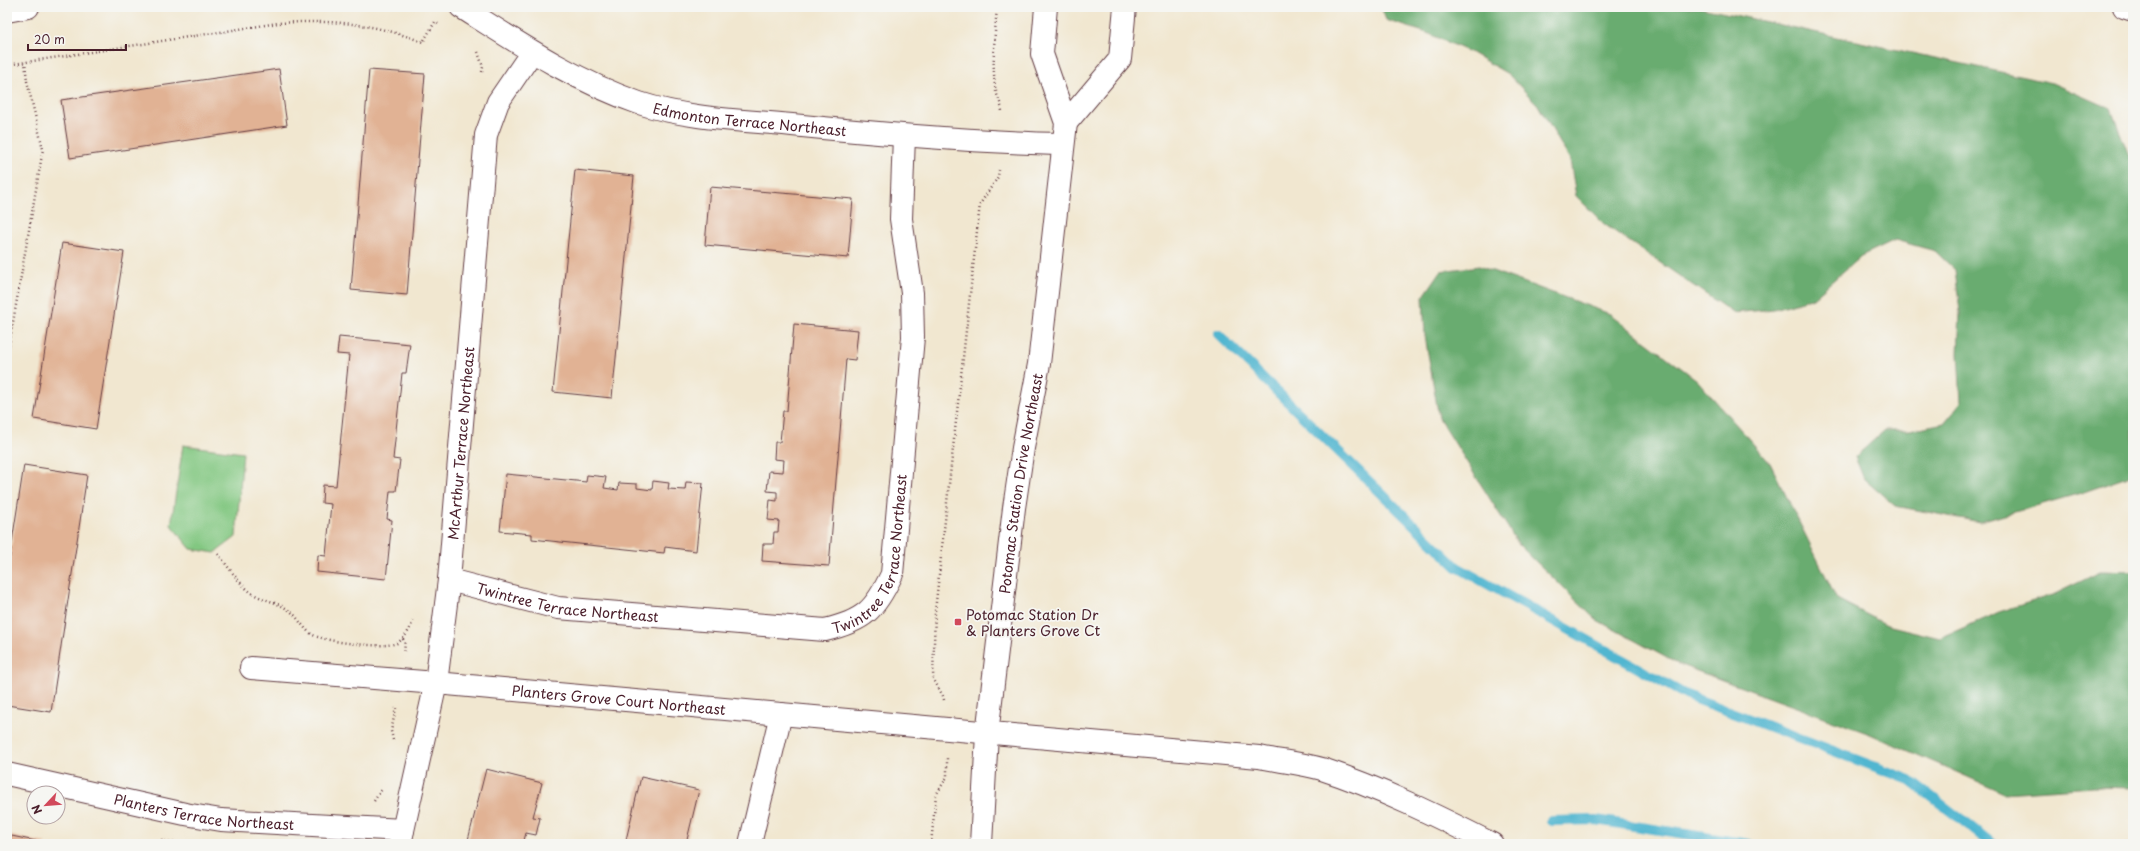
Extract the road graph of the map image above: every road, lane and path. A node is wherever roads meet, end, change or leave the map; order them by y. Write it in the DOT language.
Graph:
graph roads {
  1 [pos="28,7"];
  2 [pos="461,7"];
  3 [pos="997,7"];
  4 [pos="1046,7"];
  5 [pos="1124,7"];
  6 [pos="2124,7"];
  7 [pos="2133,10"];
  8 [pos="7,11"];
  9 [pos="440,26"];
  10 [pos="475,48"];
  11 [pos="532,52"];
  12 [pos="26,62"];
  13 [pos="7,66"];
  14 [pos="481,78"];
  15 [pos="1064,133"];
  16 [pos="904,136"];
  17 [pos="1002,143"];
  18 [pos="7,357"];
  19 [pos="218,554"];
  20 [pos="449,580"];
  21 [pos="415,612"];
  22 [pos="402,638"];
  23 [pos="251,668"];
  24 [pos="401,680"];
  25 [pos="436,683"];
  26 [pos="781,714"];
  27 [pos="946,730"];
  28 [pos="987,734"];
  29 [pos="394,745"];
  30 [pos="7,774"];
  31 [pos="385,785"];
  32 [pos="366,828"];
  33 [pos="402,837"];
  34 [pos="750,844"];
  35 [pos="931,844"];
  36 [pos="980,844"];
  37 [pos="1492,844"];
  1 -- 8 [label="street"];
  2 -- 11 [label="street, Edmonton Terrace Northeast"];
  3 -- 17 [label="path"];
  4 -- 15 [label="street, Potomac Station Drive Northeast"];
  5 -- 15 [label="street"];
  6 -- 7 [label="street"];
  9 -- 12 [label="path"];
  10 -- 14 [label="path"];
  11 -- 16 [label="street, Edmonton Terrace Northeast"];
  11 -- 20 [label="street, McArthur Terrace Northeast"];
  12 -- 13 [label="path"];
  12 -- 18 [label="path"];
  15 -- 17 [label="street, Edmonton Terrace Northeast"];
  15 -- 28 [label="street, Potomac Station Drive Northeast"];
  16 -- 17 [label="street, Edmonton Terrace Northeast"];
  16 -- 20 [label="street, Twintree Terrace Northeast"];
  17 -- 27 [label="path"];
  19 -- 22 [label="path"];
  20 -- 25 [label="street, McArthur Terrace Northeast"];
  21 -- 22 [label="path"];
  22 -- 24 [label="path"];
  23 -- 24 [label="street, Planters Grove Court Northeast"];
  24 -- 25 [label="street, Planters Grove Court Northeast"];
  24 -- 29 [label="path"];
  25 -- 26 [label="street, Planters Grove Court Northeast"];
  25 -- 33 [label="street, McArthur Terrace Northeast"];
  26 -- 27 [label="street, Planters Grove Court Northeast"];
  26 -- 34 [label="street"];
  27 -- 28 [label="street, Planters Grove Court Northeast"];
  27 -- 35 [label="path"];
  28 -- 36 [label="street, Potomac Station Drive Northeast"];
  28 -- 37 [label="street, Planters Grove Court Northeast"];
  30 -- 32 [label="street, Planters Terrace Northeast"];
  31 -- 32 [label="path"];
  32 -- 33 [label="street, Planters Terrace Northeast"];
}
